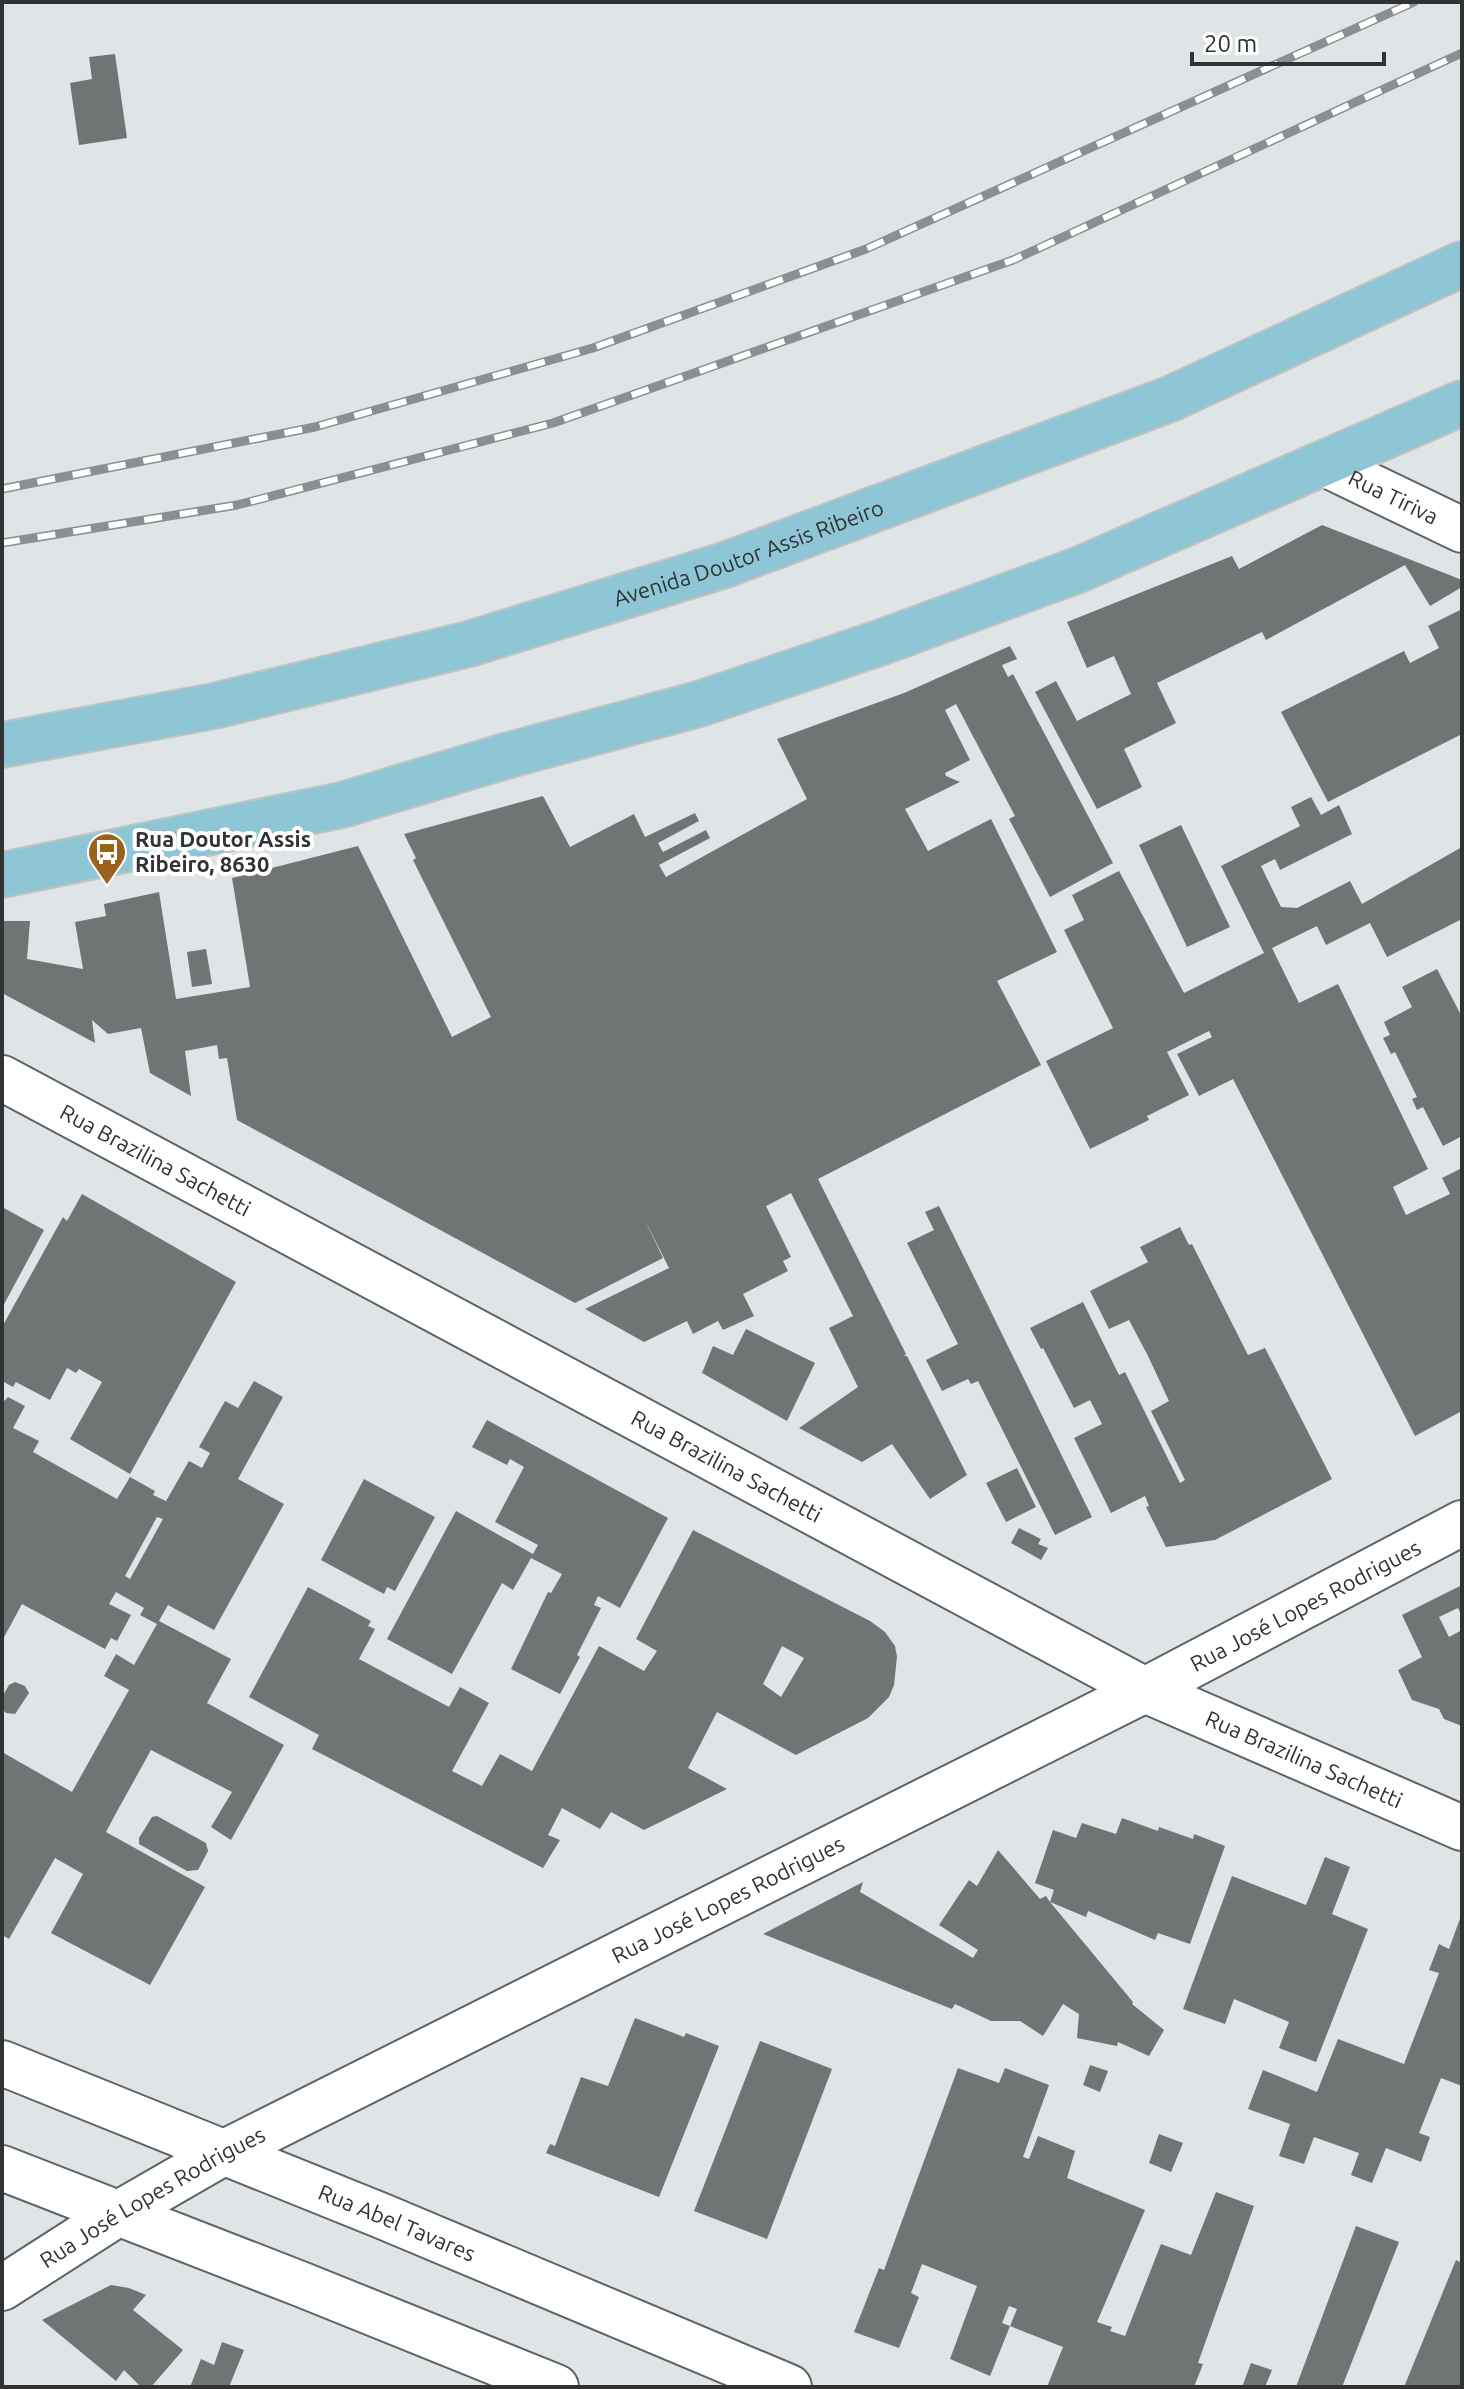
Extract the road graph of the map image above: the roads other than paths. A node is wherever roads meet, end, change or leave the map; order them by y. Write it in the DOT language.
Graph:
graph roads {
  1 [pos="1462,264"];
  2 [pos="1462,403"];
  3 [pos="1325,464"];
  4 [pos="1462,530"];
  5 [pos="2,745"];
  6 [pos="2,875"];
  7 [pos="2,1078"];
  8 [pos="1462,1523"];
  9 [pos="1145,1690"];
  10 [pos="1462,1828"];
  11 [pos="2,2063"];
  12 [pos="225,2152"];
  13 [pos="2,2168"];
  14 [pos="119,2213"];
  15 [pos="2,2288"];
  16 [pos="556,2387"];
  17 [pos="789,2387"];
  1 -- 5 [label="main road, Avenida Doutor Assis Ribeiro"];
  2 -- 3 [label="main road"];
  3 -- 4 [label="street, Rua Tiriva"];
  3 -- 6 [label="main road"];
  7 -- 9 [label="street, Rua Brazilina Sachetti"];
  8 -- 9 [label="street, Rua José Lopes Rodrigues"];
  9 -- 10 [label="street, Rua Brazilina Sachetti"];
  9 -- 12 [label="street, Rua José Lopes Rodrigues"];
  11 -- 12 [label="street, Rua Abel Tavares"];
  12 -- 14 [label="street, Rua José Lopes Rodrigues"];
  12 -- 17 [label="street, Rua Abel Tavares"];
  13 -- 14 [label="street"];
  14 -- 15 [label="street, Rua José Lopes Rodrigues"];
  14 -- 16 [label="street"];
}
